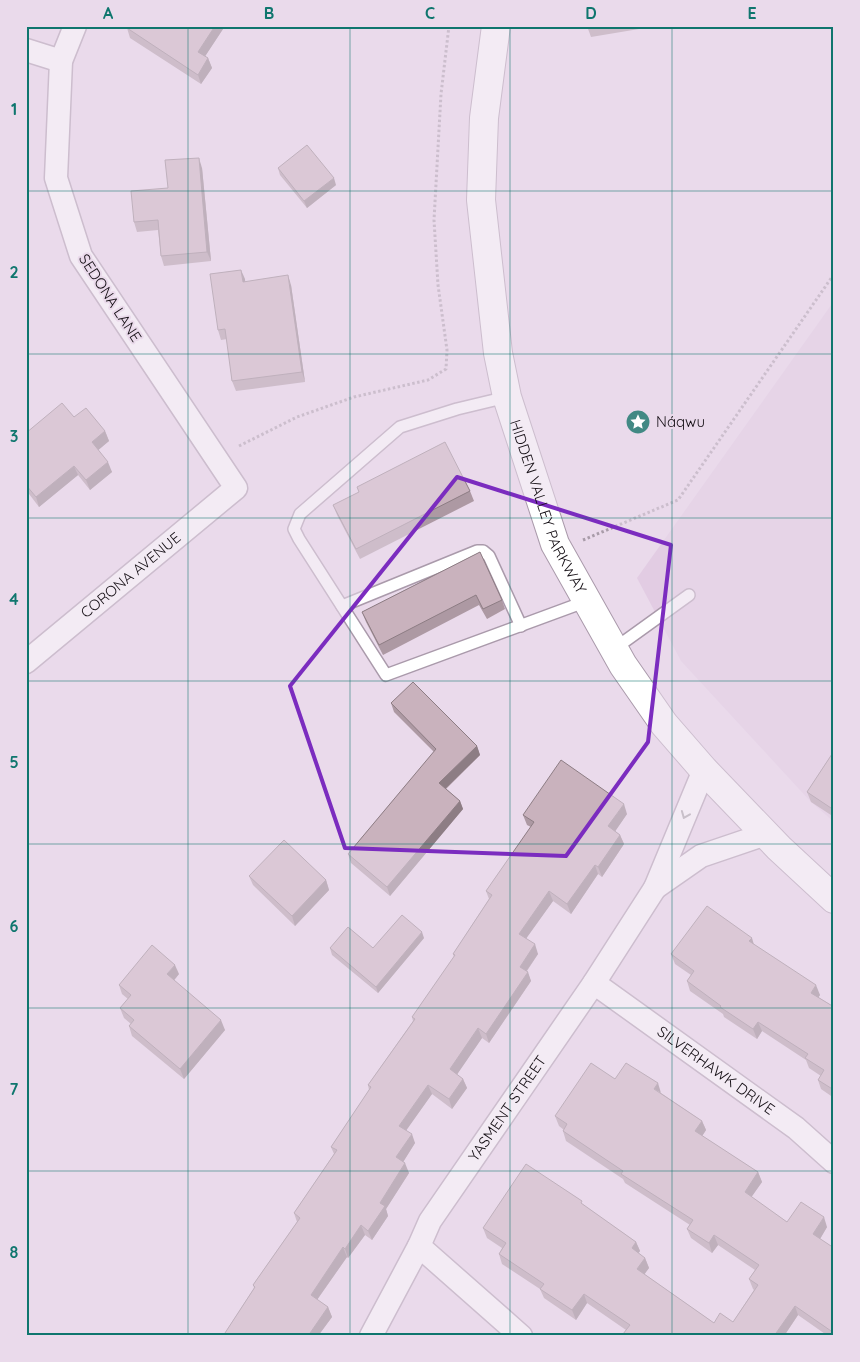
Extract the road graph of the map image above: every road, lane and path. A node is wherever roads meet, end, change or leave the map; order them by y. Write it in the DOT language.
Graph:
graph roads {
  1 [pos="75,26"];
  2 [pos="449,26"];
  3 [pos="496,26"];
  4 [pos="26,50"];
  5 [pos="61,61"];
  6 [pos="834,274"];
  7 [pos="507,397"];
  8 [pos="239,446"];
  9 [pos="236,488"];
  10 [pos="582,540"];
  11 [pos="689,595"];
  12 [pos="587,601"];
  13 [pos="342,606"];
  14 [pos="521,626"];
  15 [pos="614,649"];
  16 [pos="26,662"];
  17 [pos="704,770"];
  18 [pos="766,834"];
  19 [pos="655,888"];
  20 [pos="834,898"];
  21 [pos="594,983"];
  22 [pos="834,1162"];
  23 [pos="419,1246"];
  24 [pos="371,1336"];
  25 [pos="521,1336"];
  1 -- 5 [label="street, SEDONA LANE"];
  2 -- 8 [label="path"];
  3 -- 7 [label="main road, HIDDEN VALLEY PARKWAY"];
  4 -- 5 [label="street"];
  5 -- 9 [label="street, SEDONA LANE"];
  6 -- 10 [label="path"];
  7 -- 12 [label="main road, HIDDEN VALLEY PARKWAY"];
  7 -- 13 [label="lane"];
  9 -- 16 [label="street, CORONA AVENUE"];
  11 -- 15 [label="lane"];
  12 -- 14 [label="lane"];
  12 -- 15 [label="main road, HIDDEN VALLEY PARKWAY"];
  13 -- 14 [label="lane"];
  13 -- 14 [label="lane"];
  15 -- 17 [label="main road, HIDDEN VALLEY PARKWAY"];
  17 -- 18 [label="main road, HIDDEN VALLEY PARKWAY"];
  17 -- 19 [label="street, YASMENT STREET, one-way"];
  18 -- 19 [label="street, YASMENT STREET"];
  18 -- 20 [label="main road, HIDDEN VALLEY PARKWAY"];
  19 -- 21 [label="street, YASMENT STREET"];
  21 -- 22 [label="street, SILVERHAWK DRIVE"];
  21 -- 23 [label="street, YASMENT STREET"];
  23 -- 24 [label="street, YASMENT STREET"];
  23 -- 25 [label="street"];
}
